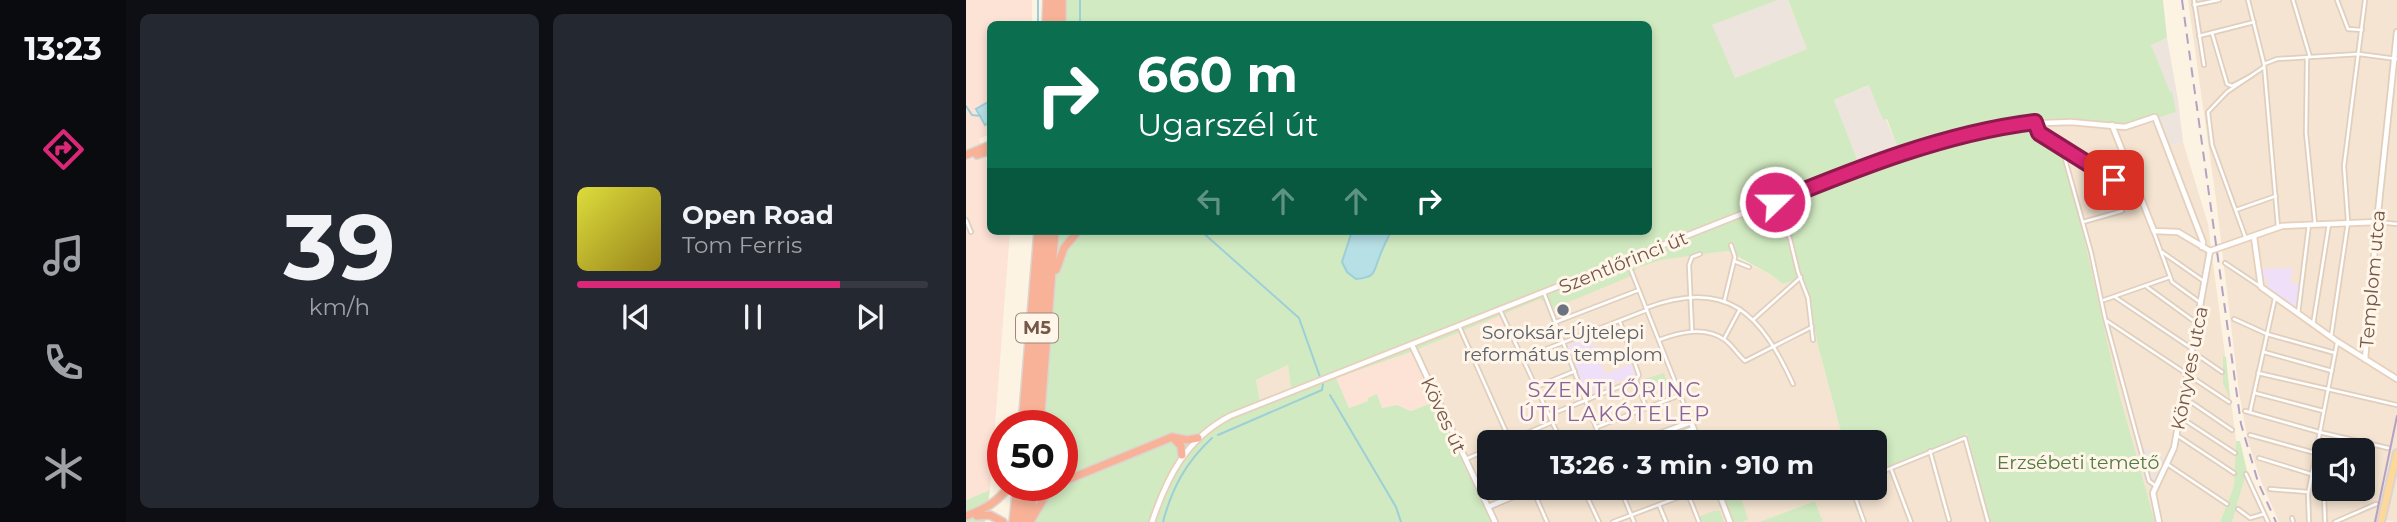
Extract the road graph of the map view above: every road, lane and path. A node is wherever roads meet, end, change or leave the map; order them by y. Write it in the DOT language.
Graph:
graph roads {
  1 [pos="1049,0"];
  2 [pos="1059,0"];
  3 [pos="2194,0"];
  4 [pos="2219,0"];
  5 [pos="2248,0"];
  6 [pos="2293,0"];
  7 [pos="2337,0"];
  8 [pos="2365,0"];
  9 [pos="2193,5"];
  10 [pos="1049,21"];
  11 [pos="1057,21"];
  12 [pos="1062,21"];
  13 [pos="2254,22"];
  14 [pos="2362,30"];
  15 [pos="2397,32"];
  16 [pos="2212,33"];
  17 [pos="2198,36"];
  18 [pos="2359,54"];
  19 [pos="2308,57"];
  20 [pos="2395,58"];
  21 [pos="2204,65"];
  22 [pos="2264,66"];
  23 [pos="2252,76"];
  24 [pos="2035,122"];
  25 [pos="2112,125"];
  26 [pos="2062,149"];
  27 [pos="987,151"];
  28 [pos="967,156"];
  29 [pos="2114,180"];
  30 [pos="2276,196"];
  31 [pos="1775,202"];
  32 [pos="2122,211"];
  33 [pos="2236,211"];
  34 [pos="966,220"];
  35 [pos="2083,222"];
  36 [pos="2348,222"];
  37 [pos="2377,222"];
  38 [pos="2329,223"];
  39 [pos="2397,223"];
  40 [pos="2312,224"];
  41 [pos="2278,227"];
  42 [pos="2153,230"];
  43 [pos="971,232"];
  44 [pos="1038,235"];
  45 [pos="1044,235"];
  46 [pos="1049,235"];
  47 [pos="1055,235"];
  48 [pos="1075,235"];
  49 [pos="2254,237"];
  50 [pos="2246,239"];
  51 [pos="1731,245"];
  52 [pos="2203,247"];
  53 [pos="2161,251"];
  54 [pos="2210,251"];
  55 [pos="1700,254"];
  56 [pos="1627,260"];
  57 [pos="1734,261"];
  58 [pos="2225,263"];
  59 [pos="1749,267"];
  60 [pos="1801,277"];
  61 [pos="2170,277"];
  62 [pos="2205,282"];
  63 [pos="2147,287"];
  64 [pos="2261,287"];
  65 [pos="1639,289"];
  66 [pos="1544,293"];
  67 [pos="1691,297"];
  68 [pos="2115,297"];
  69 [pos="2274,298"];
  70 [pos="2102,300"];
  71 [pos="1724,302"];
  72 [pos="2201,303"];
  73 [pos="1051,308"];
  74 [pos="1647,309"];
  75 [pos="1740,309"];
  76 [pos="1500,310"];
  77 [pos="2298,314"];
  78 [pos="2105,318"];
  79 [pos="1754,319"];
  80 [pos="2234,319"];
  81 [pos="1556,322"];
  82 [pos="1620,322"];
  83 [pos="2198,324"];
  84 [pos="2313,325"];
  85 [pos="1459,326"];
  86 [pos="1812,327"];
  87 [pos="1692,331"];
  88 [pos="2267,334"];
  89 [pos="2331,338"];
  90 [pos="1724,339"];
  91 [pos="1659,340"];
  92 [pos="1813,340"];
  93 [pos="2337,342"];
  94 [pos="1564,343"];
  95 [pos="1412,345"];
  96 [pos="1774,345"];
  97 [pos="2193,351"];
  98 [pos="2263,352"];
  99 [pos="2335,353"];
  100 [pos="1523,358"];
  101 [pos="2365,359"];
  102 [pos="2332,371"];
  103 [pos="1575,372"];
  104 [pos="2222,372"];
  105 [pos="2259,373"];
  106 [pos="2189,374"];
  107 [pos="2397,379"];
  108 [pos="1636,380"];
  109 [pos="1793,384"];
  110 [pos="1536,387"];
  111 [pos="2328,390"];
  112 [pos="2254,393"];
  113 [pos="1680,394"];
  114 [pos="2184,397"];
  115 [pos="1586,400"];
  116 [pos="2229,402"];
  117 [pos="2397,405"];
  118 [pos="1647,407"];
  119 [pos="1024,410"];
  120 [pos="1029,410"];
  121 [pos="1035,410"];
  122 [pos="1041,410"];
  123 [pos="2323,411"];
  124 [pos="1549,415"];
  125 [pos="2180,417"];
  126 [pos="1690,422"];
  127 [pos="1550,423"];
  128 [pos="1597,427"];
  129 [pos="1693,429"];
  130 [pos="1506,430"];
  131 [pos="1536,430"];
  132 [pos="1556,430"];
  133 [pos="1598,430"];
  134 [pos="1669,430"];
  135 [pos="2232,430"];
  136 [pos="2319,432"];
  137 [pos="2250,435"];
  138 [pos="2177,436"];
  139 [pos="1170,438"];
  140 [pos="1198,438"];
  141 [pos="2318,438"];
  142 [pos="1187,444"];
  143 [pos="2388,448"];
  144 [pos="1930,451"];
  145 [pos="2312,452"];
  146 [pos="2235,453"];
  147 [pos="2397,453"];
  148 [pos="1477,454"];
  149 [pos="1182,455"];
  150 [pos="2259,458"];
  151 [pos="1465,459"];
  152 [pos="2167,464"];
  153 [pos="1891,469"];
  154 [pos="2312,469"];
  155 [pos="1887,470"];
  156 [pos="2397,470"];
  157 [pos="2234,473"];
  158 [pos="1078,474"];
  159 [pos="2246,474"];
  160 [pos="2311,474"];
  161 [pos="2155,486"];
  162 [pos="2270,489"];
  163 [pos="2308,492"];
  164 [pos="1504,500"];
  165 [pos="1537,500"];
  166 [pos="1589,500"];
  167 [pos="1625,500"];
  168 [pos="1672,500"];
  169 [pos="1690,500"];
  170 [pos="1722,500"];
  171 [pos="1856,500"];
  172 [pos="995,501"];
  173 [pos="1015,501"];
  174 [pos="1023,501"];
  175 [pos="1025,501"];
  176 [pos="1032,501"];
  177 [pos="1042,501"];
  178 [pos="2324,501"];
  179 [pos="2227,504"];
  180 [pos="2376,504"];
  181 [pos="1659,505"];
  182 [pos="1488,507"];
  183 [pos="2238,509"];
  184 [pos="2264,514"];
  185 [pos="1631,515"];
  186 [pos="966,517"];
  187 [pos="1949,520"];
  188 [pos="1003,522"];
  189 [pos="1013,522"];
  190 [pos="1022,522"];
  191 [pos="1030,522"];
  192 [pos="1152,522"];
  193 [pos="1495,522"];
  194 [pos="1547,522"];
  195 [pos="1599,522"];
  196 [pos="1613,522"];
  197 [pos="1634,522"];
  198 [pos="1666,522"];
  199 [pos="1699,522"];
  200 [pos="1730,522"];
  201 [pos="1864,522"];
  202 [pos="1911,522"];
  203 [pos="1988,522"];
  204 [pos="2159,522"];
  205 [pos="2268,522"];
  206 [pos="2309,522"];
  207 [pos="2325,522"];
  208 [pos="2335,522"];
  209 [pos="2383,522"];
  1 -- 10 [label="highway"];
  2 -- 11 [label="highway"];
  2 -- 12 [label="highway"];
  3 -- 9 [label="street"];
  4 -- 9 [label="street"];
  5 -- 13 [label="street"];
  6 -- 19 [label="street"];
  7 -- 14 [label="street"];
  8 -- 14 [label="street"];
  9 -- 17 [label="street"];
  13 -- 16 [label="street"];
  13 -- 22 [label="street"];
  14 -- 18 [label="street"];
  15 -- 20 [label="main road, Templom utca"];
  16 -- 17 [label="street"];
  16 -- 23 [label="street"];
  17 -- 21 [label="street"];
  18 -- 19 [label="street"];
  18 -- 20 [label="street"];
  18 -- 36 [label="street"];
  19 -- 22 [label="street"];
  19 -- 40 [label="street"];
  20 -- 37 [label="main road, Templom utca"];
  22 -- 23 [label="street"];
  22 -- 30 [label="street"];
  23 -- 33 [label="street"];
  24 -- 25 [label="main road, Szentlőrinci út"];
  24 -- 26 [label="street"];
  24 -- 31 [label="main road, Szentlőrinci út"];
  25 -- 42 [label="main road"];
  25 -- 52 [label="main road, Szentlőrinci út"];
  26 -- 29 [label="street"];
  26 -- 35 [label="street"];
  27 -- 28 [label="highway"];
  30 -- 33 [label="street"];
  30 -- 41 [label="street"];
  31 -- 56 [label="main road, Szentlőrinci út"];
  31 -- 60 [label="street"];
  32 -- 35 [label="street"];
  33 -- 50 [label="street"];
  34 -- 43 [label="street"];
  35 -- 70 [label="street"];
  36 -- 37 [label="main road"];
  36 -- 38 [label="main road"];
  36 -- 89 [label="street"];
  37 -- 39 [label="street"];
  37 -- 101 [label="main road, Templom utca"];
  38 -- 40 [label="main road"];
  38 -- 84 [label="street"];
  40 -- 41 [label="main road"];
  40 -- 77 [label="street"];
  41 -- 49 [label="main road"];
  42 -- 52 [label="main road"];
  42 -- 53 [label="street"];
  44 -- 119 [label="highway, M5"];
  45 -- 120 [label="highway, M5"];
  46 -- 121 [label="highway, M5"];
  47 -- 73 [label="highway, M5"];
  48 -- 73 [label="highway"];
  49 -- 50 [label="main road"];
  49 -- 64 [label="main road"];
  50 -- 54 [label="main road"];
  51 -- 57 [label="street"];
  52 -- 54 [label="main road"];
  53 -- 61 [label="street"];
  53 -- 62 [label="street"];
  54 -- 62 [label="main road, Könyves utca"];
  55 -- 67 [label="street"];
  56 -- 65 [label="street"];
  56 -- 66 [label="main road, Szentlőrinci út"];
  57 -- 59 [label="street"];
  57 -- 71 [label="street"];
  58 -- 64 [label="street"];
  60 -- 79 [label="street"];
  60 -- 86 [label="street"];
  61 -- 63 [label="street"];
  61 -- 72 [label="street"];
  62 -- 72 [label="main road, Könyves utca"];
  63 -- 68 [label="street"];
  63 -- 83 [label="street"];
  64 -- 69 [label="main road"];
  65 -- 74 [label="street"];
  65 -- 81 [label="street"];
  66 -- 76 [label="main road, Szentlőrinci út"];
  66 -- 81 [label="street"];
  67 -- 71 [label="street"];
  67 -- 74 [label="street"];
  67 -- 87 [label="street"];
  68 -- 70 [label="street"];
  68 -- 97 [label="street"];
  69 -- 77 [label="main road"];
  69 -- 88 [label="street"];
  70 -- 78 [label="street"];
  71 -- 75 [label="street"];
  72 -- 83 [label="main road, Könyves utca"];
  73 -- 122 [label="highway, M5"];
  74 -- 82 [label="street"];
  74 -- 91 [label="street"];
  75 -- 79 [label="street"];
  75 -- 90 [label="street"];
  76 -- 85 [label="main road, Szentlőrinci út"];
  76 -- 100 [label="street"];
  77 -- 84 [label="main road"];
  78 -- 106 [label="street"];
  78 -- 161 [label="street"];
  79 -- 96 [label="street"];
  80 -- 88 [label="street"];
  81 -- 94 [label="street"];
  82 -- 94 [label="street"];
  82 -- 108 [label="street"];
  83 -- 97 [label="main road, Könyves utca"];
  84 -- 89 [label="main road"];
  85 -- 95 [label="main road, Szentlőrinci út"];
  85 -- 130 [label="street"];
  86 -- 92 [label="street"];
  86 -- 96 [label="street"];
  87 -- 90 [label="street"];
  87 -- 91 [label="street"];
  88 -- 98 [label="street"];
  88 -- 99 [label="street"];
  89 -- 93 [label="main road"];
  90 -- 96 [label="street"];
  91 -- 113 [label="street"];
  93 -- 99 [label="street"];
  93 -- 101 [label="main road"];
  94 -- 100 [label="street"];
  94 -- 103 [label="street"];
  95 -- 140 [label="main road, Szentlőrinci út"];
  95 -- 151 [label="main road, Köves út"];
  96 -- 109 [label="street"];
  97 -- 104 [label="street"];
  97 -- 106 [label="main road, Könyves utca"];
  98 -- 102 [label="street"];
  98 -- 105 [label="street"];
  99 -- 102 [label="street"];
  100 -- 110 [label="street"];
  101 -- 107 [label="main road"];
  102 -- 111 [label="street"];
  103 -- 110 [label="street"];
  103 -- 115 [label="street"];
  105 -- 111 [label="street"];
  105 -- 112 [label="street"];
  106 -- 114 [label="main road, Könyves utca"];
  106 -- 116 [label="street"];
  108 -- 115 [label="street"];
  108 -- 118 [label="street"];
  110 -- 124 [label="street"];
  111 -- 117 [label="street"];
  111 -- 123 [label="street"];
  112 -- 123 [label="street"];
  112 -- 136 [label="street"];
  113 -- 118 [label="street"];
  113 -- 126 [label="street"];
  114 -- 125 [label="main road, Könyves utca"];
  114 -- 135 [label="street"];
  115 -- 124 [label="street"];
  115 -- 128 [label="street"];
  118 -- 128 [label="street"];
  123 -- 136 [label="street"];
  124 -- 132 [label="street"];
  125 -- 138 [label="main road, Könyves utca"];
  125 -- 146 [label="street"];
  126 -- 129 [label="main road"];
  126 -- 134 [label="main road"];
  127 -- 131 [label="street"];
  128 -- 133 [label="street"];
  136 -- 141 [label="street"];
  136 -- 143 [label="street"];
  137 -- 145 [label="street"];
  138 -- 152 [label="main road, Könyves utca"];
  138 -- 157 [label="street"];
  139 -- 142 [label="highway"];
  139 -- 149 [label="highway"];
  139 -- 158 [label="highway"];
  140 -- 142 [label="highway"];
  142 -- 149 [label="main road"];
  144 -- 153 [label="street"];
  144 -- 187 [label="street"];
  144 -- 203 [label="street"];
  147 -- 209 [label="main road"];
  148 -- 151 [label="street"];
  149 -- 192 [label="main road"];
  150 -- 160 [label="street"];
  151 -- 182 [label="main road, Köves út"];
  152 -- 161 [label="main road, Könyves utca"];
  152 -- 179 [label="street"];
  153 -- 155 [label="street"];
  153 -- 202 [label="street"];
  154 -- 160 [label="street"];
  156 -- 209 [label="main road"];
  159 -- 184 [label="street"];
  160 -- 163 [label="street"];
  161 -- 204 [label="main road"];
  162 -- 163 [label="street"];
  163 -- 206 [label="street"];
  164 -- 182 [label="main road"];
  165 -- 194 [label="street"];
  166 -- 195 [label="street"];
  167 -- 185 [label="street"];
  168 -- 181 [label="street"];
  169 -- 199 [label="street"];
  170 -- 200 [label="main road"];
  171 -- 201 [label="street"];
  172 -- 186 [label="highway"];
  173 -- 189 [label="highway"];
  174 -- 190 [label="highway"];
  175 -- 190 [label="highway"];
  176 -- 191 [label="highway"];
  177 -- 191 [label="highway"];
  178 -- 207 [label="street"];
  180 -- 208 [label="street"];
  181 -- 185 [label="street"];
  181 -- 198 [label="street"];
  182 -- 193 [label="main road, Köves út"];
  183 -- 184 [label="street"];
  184 -- 205 [label="street"];
  185 -- 196 [label="street"];
  185 -- 197 [label="street"];
  186 -- 188 [label="highway"];
}
